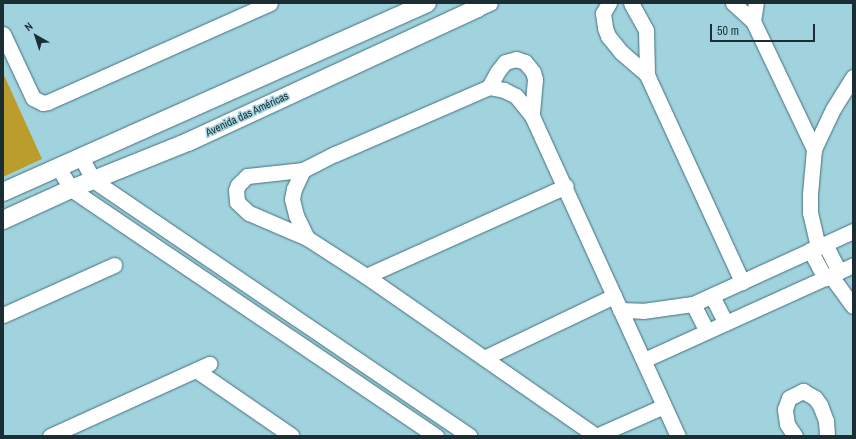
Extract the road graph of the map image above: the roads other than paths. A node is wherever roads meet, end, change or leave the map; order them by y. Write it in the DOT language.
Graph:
graph roads {
  1 [pos="270,3"];
  2 [pos="427,3"];
  3 [pos="609,3"];
  4 [pos="631,3"];
  5 [pos="733,3"];
  6 [pos="756,3"];
  7 [pos="481,5"];
  8 [pos="455,10"];
  9 [pos="753,21"];
  10 [pos="3,34"];
  11 [pos="647,75"];
  12 [pos="853,77"];
  13 [pos="489,87"];
  14 [pos="535,88"];
  15 [pos="516,96"];
  16 [pos="532,116"];
  17 [pos="814,149"];
  18 [pos="81,157"];
  19 [pos="58,167"];
  20 [pos="303,170"];
  21 [pos="93,180"];
  22 [pos="566,186"];
  23 [pos="71,189"];
  24 [pos="3,192"];
  25 [pos="293,206"];
  26 [pos="3,220"];
  27 [pos="271,222"];
  28 [pos="853,231"];
  29 [pos="307,238"];
  30 [pos="817,247"];
  31 [pos="114,265"];
  32 [pos="853,265"];
  33 [pos="832,275"];
  34 [pos="366,276"];
  35 [pos="742,282"];
  36 [pos="712,296"];
  37 [pos="617,303"];
  38 [pos="693,304"];
  39 [pos="853,306"];
  40 [pos="3,315"];
  41 [pos="726,323"];
  42 [pos="707,331"];
  43 [pos="486,357"];
  44 [pos="644,360"];
  45 [pos="664,406"];
  46 [pos="78,431"];
  47 [pos="50,436"];
  48 [pos="292,436"];
  49 [pos="436,436"];
  50 [pos="469,436"];
  51 [pos="596,436"];
  52 [pos="678,436"];
  53 [pos="795,436"];
  54 [pos="827,436"];
  1 -- 10 [label="street"];
  2 -- 18 [label="street"];
  3 -- 11 [label="street"];
  4 -- 11 [label="street"];
  5 -- 9 [label="street"];
  6 -- 9 [label="street"];
  7 -- 8 [label="street, Avenida das Américas"];
  8 -- 21 [label="street, Avenida das Américas"];
  9 -- 17 [label="street"];
  11 -- 35 [label="street"];
  12 -- 17 [label="street"];
  13 -- 14 [label="street"];
  13 -- 15 [label="street"];
  13 -- 20 [label="street"];
  14 -- 15 [label="street"];
  14 -- 16 [label="street"];
  15 -- 16 [label="street"];
  16 -- 22 [label="street"];
  17 -- 30 [label="street"];
  18 -- 19 [label="street"];
  18 -- 21 [label="street"];
  19 -- 23 [label="street"];
  19 -- 24 [label="street"];
  20 -- 25 [label="street"];
  20 -- 27 [label="street"];
  21 -- 23 [label="street, Avenida das Américas"];
  21 -- 50 [label="street"];
  22 -- 34 [label="street"];
  22 -- 37 [label="street"];
  23 -- 26 [label="street, Avenida das Américas"];
  23 -- 49 [label="street"];
  25 -- 27 [label="street"];
  25 -- 29 [label="street"];
  27 -- 29 [label="street"];
  28 -- 30 [label="street"];
  29 -- 34 [label="street"];
  30 -- 33 [label="street"];
  30 -- 35 [label="street"];
  31 -- 40 [label="street"];
  32 -- 33 [label="street"];
  33 -- 39 [label="street"];
  33 -- 41 [label="street"];
  34 -- 43 [label="street"];
  35 -- 36 [label="street"];
  36 -- 38 [label="street"];
  36 -- 41 [label="street"];
  37 -- 38 [label="street"];
  37 -- 43 [label="street"];
  37 -- 44 [label="street"];
  38 -- 42 [label="street"];
  41 -- 42 [label="street"];
  42 -- 44 [label="street"];
  43 -- 51 [label="street"];
  44 -- 45 [label="street"];
  45 -- 51 [label="street"];
  45 -- 52 [label="street"];
  46 -- 47 [label="street"];
  46 -- 48 [label="street"];
  53 -- 54 [label="street"];
}
